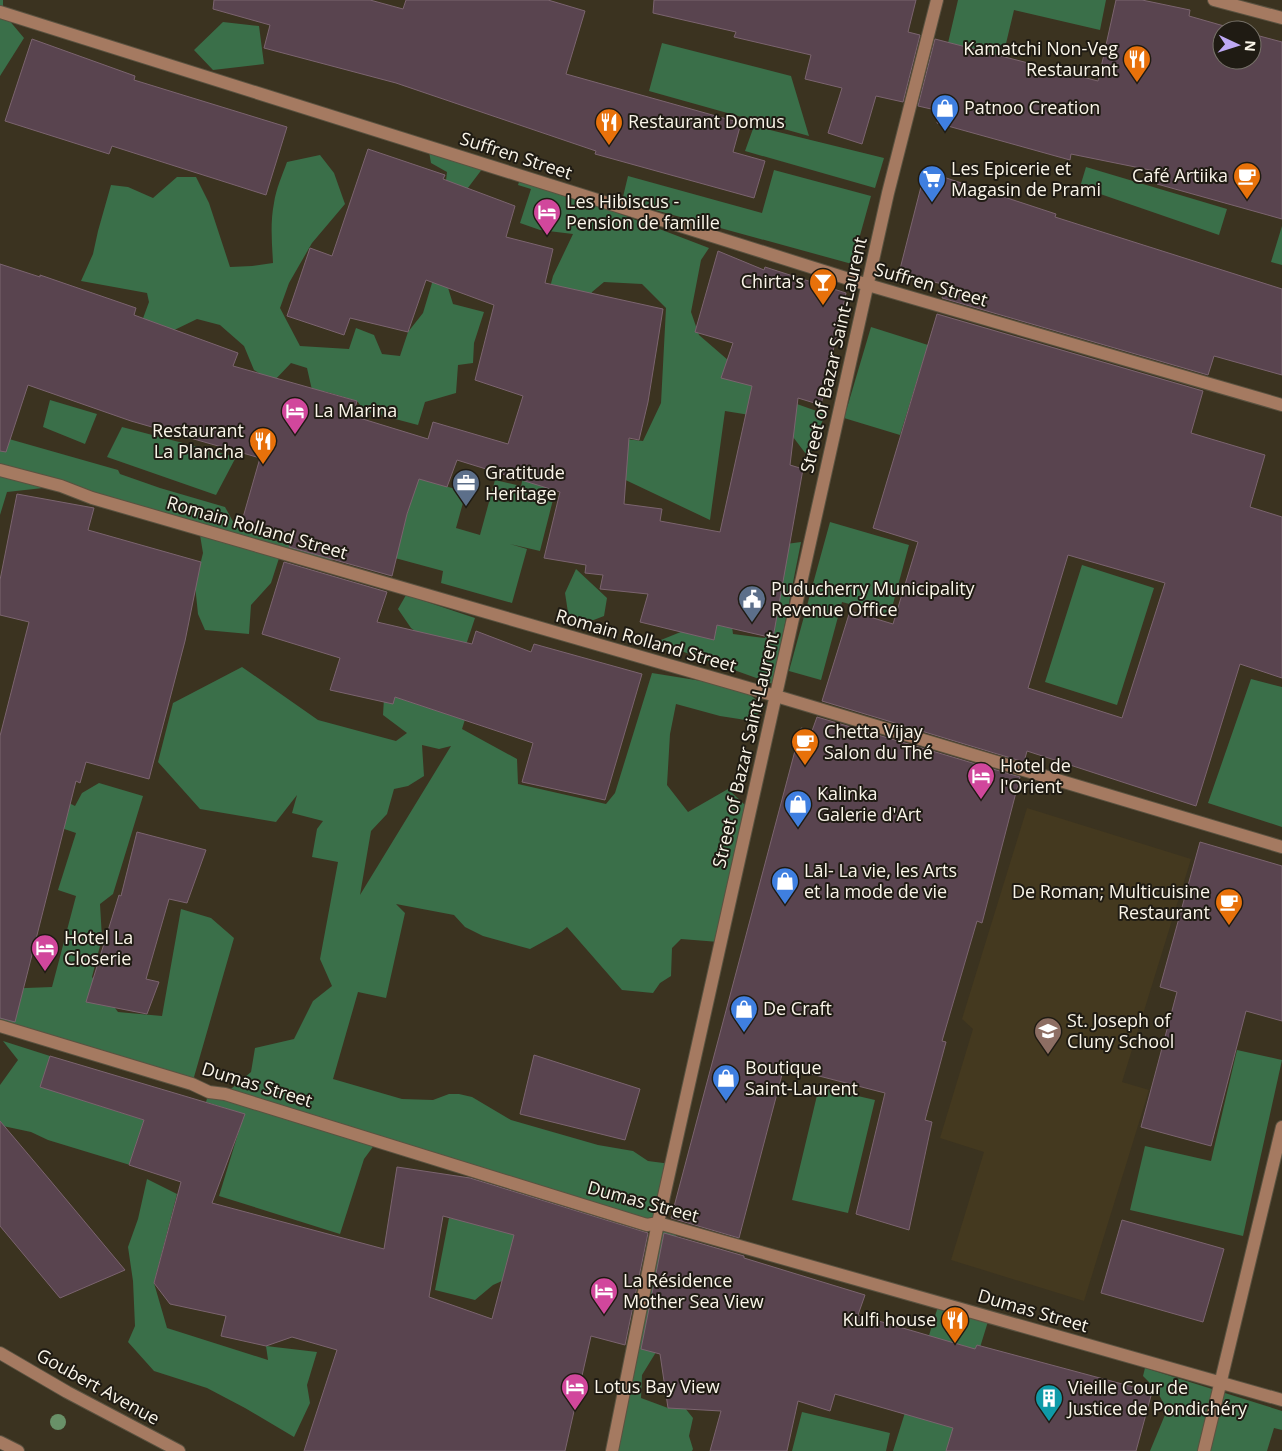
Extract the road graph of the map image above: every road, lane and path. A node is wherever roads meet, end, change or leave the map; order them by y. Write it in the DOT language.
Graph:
graph roads {
  1 [pos="937,0"];
  2 [pos="1214,0"];
  3 [pos="0,12"];
  4 [pos="1282,18"];
  5 [pos="868,285"];
  6 [pos="1282,405"];
  7 [pos="0,470"];
  8 [pos="776,696"];
  9 [pos="1282,847"];
  10 [pos="0,1026"];
  11 [pos="1282,1127"];
  12 [pos="658,1223"];
  13 [pos="0,1353"];
  14 [pos="1222,1382"];
  15 [pos="1282,1400"];
  16 [pos="0,1442"];
  17 [pos="18,1451"];
  18 [pos="179,1451"];
  19 [pos="612,1451"];
  20 [pos="1204,1451"];
  1 -- 5 [label="street, Street of Bazar Saint-Laurent"];
  2 -- 4 [label="street"];
  3 -- 5 [label="street, Suffren Street"];
  5 -- 6 [label="street, Suffren Street"];
  5 -- 8 [label="street, Street of Bazar Saint-Laurent"];
  7 -- 8 [label="street, Romain Rolland Street"];
  8 -- 9 [label="street, Romain Rolland Street"];
  8 -- 12 [label="street, Street of Bazar Saint-Laurent"];
  10 -- 12 [label="street, Dumas Street"];
  11 -- 14 [label="street"];
  12 -- 14 [label="street, Dumas Street"];
  12 -- 19 [label="street, Street of Bazar Saint-Laurent"];
  13 -- 18 [label="street, Goubert Avenue"];
  14 -- 15 [label="street, Dumas Street"];
  14 -- 20 [label="street"];
  16 -- 17 [label="street"];
}
